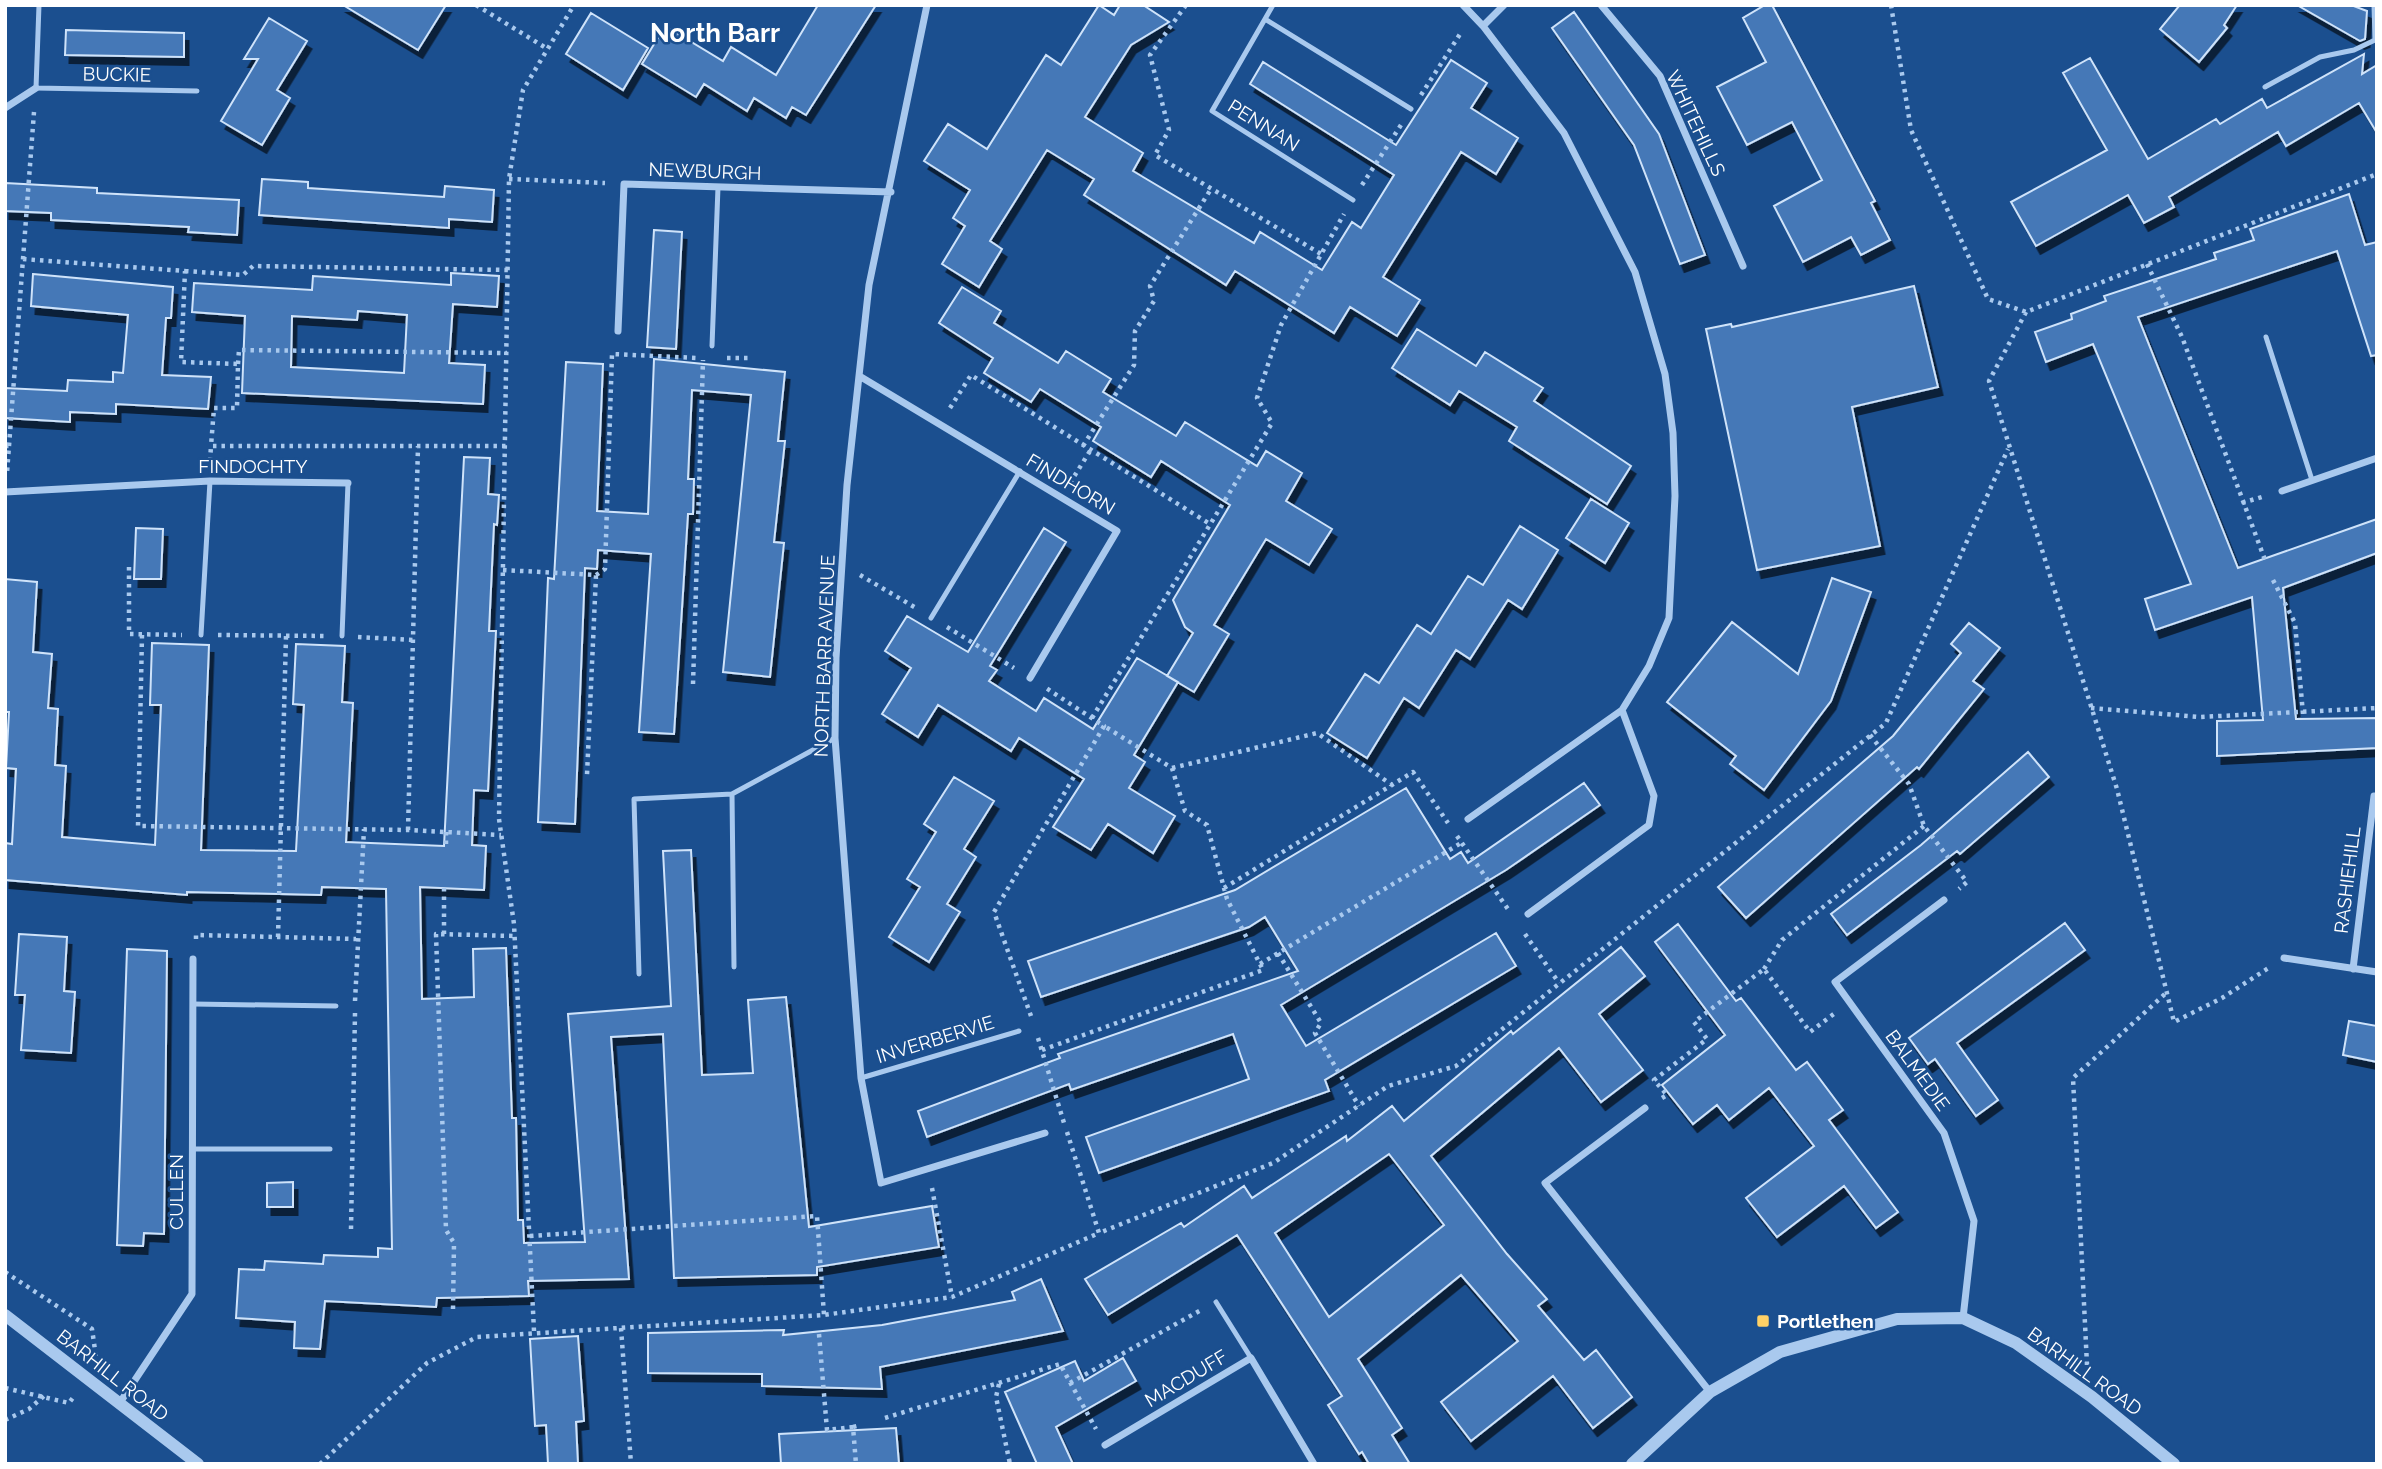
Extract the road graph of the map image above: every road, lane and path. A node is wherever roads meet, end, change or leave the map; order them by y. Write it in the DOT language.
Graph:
graph roads {
  1 [pos="39,5"];
  2 [pos="476,5"];
  3 [pos="574,5"];
  4 [pos="927,5"];
  5 [pos="1186,5"];
  6 [pos="1273,5"];
  7 [pos="1463,5"];
  8 [pos="1504,5"];
  9 [pos="1601,5"];
  10 [pos="1891,5"];
  11 [pos="2374,5"];
  12 [pos="1472,14"];
  13 [pos="1265,19"];
  14 [pos="1483,26"];
  15 [pos="546,48"];
  16 [pos="2265,87"];
  17 [pos="36,88"];
  18 [pos="197,91"];
  19 [pos="5,108"];
  20 [pos="1411,109"];
  21 [pos="2377,174"];
  22 [pos="509,179"];
  23 [pos="624,184"];
  24 [pos="718,187"];
  25 [pos="1211,189"];
  26 [pos="891,192"];
  27 [pos="1353,200"];
  28 [pos="1321,254"];
  29 [pos="23,259"];
  30 [pos="2147,264"];
  31 [pos="1743,266"];
  32 [pos="508,270"];
  33 [pos="185,271"];
  34 [pos="2026,312"];
  35 [pos="618,331"];
  36 [pos="2266,337"];
  37 [pos="712,346"];
  38 [pos="507,353"];
  39 [pos="703,358"];
  40 [pos="750,358"];
  41 [pos="238,364"];
  42 [pos="861,377"];
  43 [pos="940,424"];
  44 [pos="7,446"];
  45 [pos="211,446"];
  46 [pos="418,446"];
  47 [pos="506,446"];
  48 [pos="1083,446"];
  49 [pos="2008,449"];
  50 [pos="1090,451"];
  51 [pos="2377,458"];
  52 [pos="1020,471"];
  53 [pos="2312,480"];
  54 [pos="210,481"];
  55 [pos="348,483"];
  56 [pos="2282,491"];
  57 [pos="6,492"];
  58 [pos="1061,497"];
  59 [pos="1210,524"];
  60 [pos="2265,560"];
  61 [pos="129,567"];
  62 [pos="503,570"];
  63 [pos="596,575"];
  64 [pos="2273,580"];
  65 [pos="931,618"];
  66 [pos="142,635"];
  67 [pos="201,635"];
  68 [pos="286,636"];
  69 [pos="341,636"];
  70 [pos="413,640"];
  71 [pos="1030,678"];
  72 [pos="693,684"];
  73 [pos="2091,708"];
  74 [pos="2377,708"];
  75 [pos="1622,710"];
  76 [pos="2303,714"];
  77 [pos="1092,718"];
  78 [pos="1104,726"];
  79 [pos="1870,736"];
  80 [pos="835,738"];
  81 [pos="1172,768"];
  82 [pos="587,775"];
  83 [pos="1392,785"];
  84 [pos="732,794"];
  85 [pos="2374,796"];
  86 [pos="1468,819"];
  87 [pos="1924,826"];
  88 [pos="281,828"];
  89 [pos="364,830"];
  90 [pos="408,830"];
  91 [pos="446,832"];
  92 [pos="501,835"];
  93 [pos="1461,843"];
  94 [pos="446,844"];
  95 [pos="444,888"];
  96 [pos="1224,888"];
  97 [pos="1944,900"];
  98 [pos="1528,914"];
  99 [pos="1514,918"];
  100 [pos="1521,929"];
  101 [pos="444,934"];
  102 [pos="515,936"];
  103 [pos="278,937"];
  104 [pos="356,939"];
  105 [pos="1278,953"];
  106 [pos="2284,958"];
  107 [pos="193,959"];
  108 [pos="1260,964"];
  109 [pos="734,967"];
  110 [pos="1764,969"];
  111 [pos="2353,969"];
  112 [pos="2377,972"];
  113 [pos="639,974"];
  114 [pos="1559,984"];
  115 [pos="2166,993"];
  116 [pos="1849,1002"];
  117 [pos="193,1004"];
  118 [pos="337,1006"];
  119 [pos="1019,1031"];
  120 [pos="1042,1050"];
  121 [pos="861,1078"];
  122 [pos="1359,1106"];
  123 [pos="1646,1108"];
  124 [pos="1045,1133"];
  125 [pos="192,1149"];
  126 [pos="330,1149"];
  127 [pos="929,1169"];
  128 [pos="352,1229"];
  129 [pos="1098,1233"];
  130 [pos="530,1236"];
  131 [pos="5,1272"];
  132 [pos="952,1297"];
  133 [pos="1216,1301"];
  134 [pos="453,1309"];
  135 [pos="5,1315"];
  136 [pos="824,1315"];
  137 [pos="1963,1318"];
  138 [pos="621,1328"];
  139 [pos="534,1331"];
  140 [pos="819,1334"];
  141 [pos="1251,1358"];
  142 [pos="1070,1383"];
  143 [pos="999,1384"];
  144 [pos="5,1388"];
  145 [pos="79,1390"];
  146 [pos="101,1390"];
  147 [pos="1710,1392"];
  148 [pos="44,1396"];
  149 [pos="2092,1396"];
  150 [pos="119,1404"];
  151 [pos="884,1418"];
  152 [pos="5,1420"];
  153 [pos="861,1424"];
  154 [pos="853,1427"];
  155 [pos="1104,1445"];
  156 [pos="2168,1461"];
  157 [pos="198,1464"];
  158 [pos="320,1464"];
  159 [pos="631,1464"];
  160 [pos="856,1464"];
  161 [pos="1010,1464"];
  162 [pos="1314,1464"];
  163 [pos="1632,1464"];
  1 -- 17 [label="lane"];
  2 -- 15 [label="path"];
  3 -- 15 [label="path"];
  4 -- 26 [label="street, NORTH BARR AVENUE"];
  5 -- 25 [label="path"];
  6 -- 13 [label="lane, PENNAN"];
  7 -- 12 [label="street"];
  8 -- 14 [label="street"];
  9 -- 31 [label="street, WHITEHILLS"];
  10 -- 34 [label="path"];
  11 -- 16 [label="lane"];
  12 -- 14 [label="street"];
  12 -- 20 [label="path"];
  13 -- 20 [label="lane"];
  13 -- 27 [label="lane, PENNAN"];
  14 -- 75 [label="street"];
  15 -- 22 [label="path"];
  17 -- 18 [label="lane, BUCKIE"];
  17 -- 19 [label="street"];
  17 -- 29 [label="path"];
  20 -- 27 [label="path"];
  21 -- 30 [label="path"];
  22 -- 23 [label="path"];
  22 -- 32 [label="path"];
  23 -- 24 [label="street, NEWBURGH"];
  23 -- 35 [label="street, NEWBURGH"];
  24 -- 26 [label="street, NEWBURGH"];
  24 -- 37 [label="lane"];
  25 -- 28 [label="path"];
  25 -- 48 [label="path"];
  26 -- 42 [label="street, NORTH BARR AVENUE"];
  27 -- 28 [label="path"];
  28 -- 59 [label="path"];
  29 -- 33 [label="path"];
  29 -- 44 [label="path"];
  30 -- 34 [label="path"];
  30 -- 60 [label="path"];
  32 -- 33 [label="path"];
  32 -- 38 [label="path"];
  33 -- 41 [label="path"];
  34 -- 49 [label="path"];
  36 -- 53 [label="lane"];
  37 -- 39 [label="path"];
  38 -- 41 [label="path"];
  38 -- 47 [label="path"];
  39 -- 40 [label="path"];
  39 -- 63 [label="path"];
  39 -- 72 [label="path"];
  41 -- 45 [label="path"];
  42 -- 43 [label="street, FINDHORN"];
  42 -- 80 [label="street, NORTH BARR AVENUE"];
  43 -- 48 [label="path"];
  43 -- 52 [label="street, FINDHORN"];
  44 -- 57 [label="path"];
  45 -- 46 [label="path"];
  45 -- 54 [label="path"];
  46 -- 47 [label="path"];
  46 -- 70 [label="path"];
  47 -- 62 [label="path"];
  48 -- 50 [label="path"];
  49 -- 73 [label="path"];
  49 -- 79 [label="path"];
  50 -- 58 [label="path"];
  50 -- 59 [label="path"];
  51 -- 53 [label="street"];
  52 -- 58 [label="street, FINDHORN"];
  52 -- 65 [label="lane"];
  53 -- 56 [label="street"];
  54 -- 55 [label="street, FINDOCHTY"];
  54 -- 57 [label="street, FINDOCHTY"];
  54 -- 67 [label="lane"];
  55 -- 69 [label="lane, FINDOCHTY"];
  58 -- 71 [label="street, FINDHORN"];
  59 -- 77 [label="path"];
  61 -- 66 [label="path"];
  62 -- 63 [label="path"];
  62 -- 92 [label="path"];
  63 -- 82 [label="path"];
  64 -- 76 [label="path"];
  66 -- 67 [label="path"];
  66 -- 88 [label="path"];
  67 -- 68 [label="path"];
  68 -- 69 [label="path"];
  68 -- 88 [label="path"];
  69 -- 70 [label="path"];
  70 -- 90 [label="path"];
  71 -- 77 [label="path"];
  73 -- 76 [label="path"];
  73 -- 115 [label="path"];
  74 -- 76 [label="path"];
  75 -- 86 [label="street"];
  75 -- 98 [label="street"];
  77 -- 78 [label="path"];
  78 -- 81 [label="path"];
  78 -- 120 [label="path"];
  79 -- 87 [label="path"];
  79 -- 114 [label="path"];
  80 -- 84 [label="lane"];
  80 -- 121 [label="street, NORTH BARR AVENUE"];
  81 -- 83 [label="path"];
  81 -- 96 [label="path"];
  83 -- 93 [label="path"];
  83 -- 96 [label="path"];
  84 -- 109 [label="lane"];
  84 -- 113 [label="lane"];
  85 -- 111 [label="street, RASHIEHILL"];
  87 -- 97 [label="path"];
  87 -- 110 [label="path"];
  88 -- 89 [label="path"];
  88 -- 103 [label="path"];
  89 -- 90 [label="path"];
  89 -- 104 [label="path"];
  90 -- 91 [label="path"];
  91 -- 92 [label="path"];
  91 -- 94 [label="path"];
  92 -- 102 [label="path"];
  93 -- 99 [label="path"];
  93 -- 105 [label="path"];
  95 -- 101 [label="path"];
  96 -- 108 [label="path"];
  97 -- 116 [label="street, BALMEDIE"];
  100 -- 114 [label="path"];
  101 -- 102 [label="path"];
  101 -- 134 [label="path"];
  102 -- 130 [label="path"];
  103 -- 104 [label="path"];
  103 -- 107 [label="path"];
  104 -- 128 [label="path"];
  105 -- 108 [label="path"];
  105 -- 122 [label="path"];
  106 -- 111 [label="street"];
  106 -- 115 [label="path"];
  107 -- 117 [label="street, CULLEN"];
  108 -- 120 [label="path"];
  110 -- 116 [label="path"];
  110 -- 123 [label="path"];
  111 -- 112 [label="street"];
  114 -- 122 [label="path"];
  115 -- 149 [label="path"];
  116 -- 137 [label="street, BALMEDIE"];
  117 -- 118 [label="lane"];
  117 -- 125 [label="street, CULLEN"];
  119 -- 121 [label="lane, INVERBERVIE"];
  120 -- 129 [label="path"];
  121 -- 127 [label="street, NORTH BARR AVENUE"];
  122 -- 129 [label="path"];
  123 -- 147 [label="street"];
  124 -- 127 [label="street, NORTH BARR AVENUE"];
  125 -- 126 [label="lane"];
  125 -- 150 [label="street, CULLEN"];
  127 -- 132 [label="path"];
  129 -- 132 [label="path"];
  130 -- 136 [label="path"];
  130 -- 139 [label="path"];
  131 -- 146 [label="path"];
  132 -- 136 [label="path"];
  133 -- 141 [label="lane"];
  133 -- 142 [label="path"];
  135 -- 146 [label="street, BARHILL ROAD"];
  136 -- 138 [label="path"];
  137 -- 147 [label="street, BARHILL ROAD"];
  137 -- 149 [label="street, BARHILL ROAD"];
  138 -- 139 [label="path"];
  138 -- 159 [label="path"];
  139 -- 158 [label="path"];
  140 -- 154 [label="path"];
  141 -- 155 [label="street, MACDUFF"];
  141 -- 162 [label="street, MACDUFF"];
  142 -- 143 [label="path"];
  142 -- 155 [label="path"];
  143 -- 151 [label="path"];
  143 -- 161 [label="path"];
  144 -- 148 [label="path"];
  145 -- 148 [label="path"];
  146 -- 150 [label="street, BARHILL ROAD"];
  147 -- 163 [label="street, BARHILL ROAD"];
  148 -- 152 [label="path"];
  149 -- 156 [label="street, BARHILL ROAD"];
  150 -- 157 [label="street, BARHILL ROAD"];
  153 -- 154 [label="path"];
  154 -- 160 [label="path"];
}
